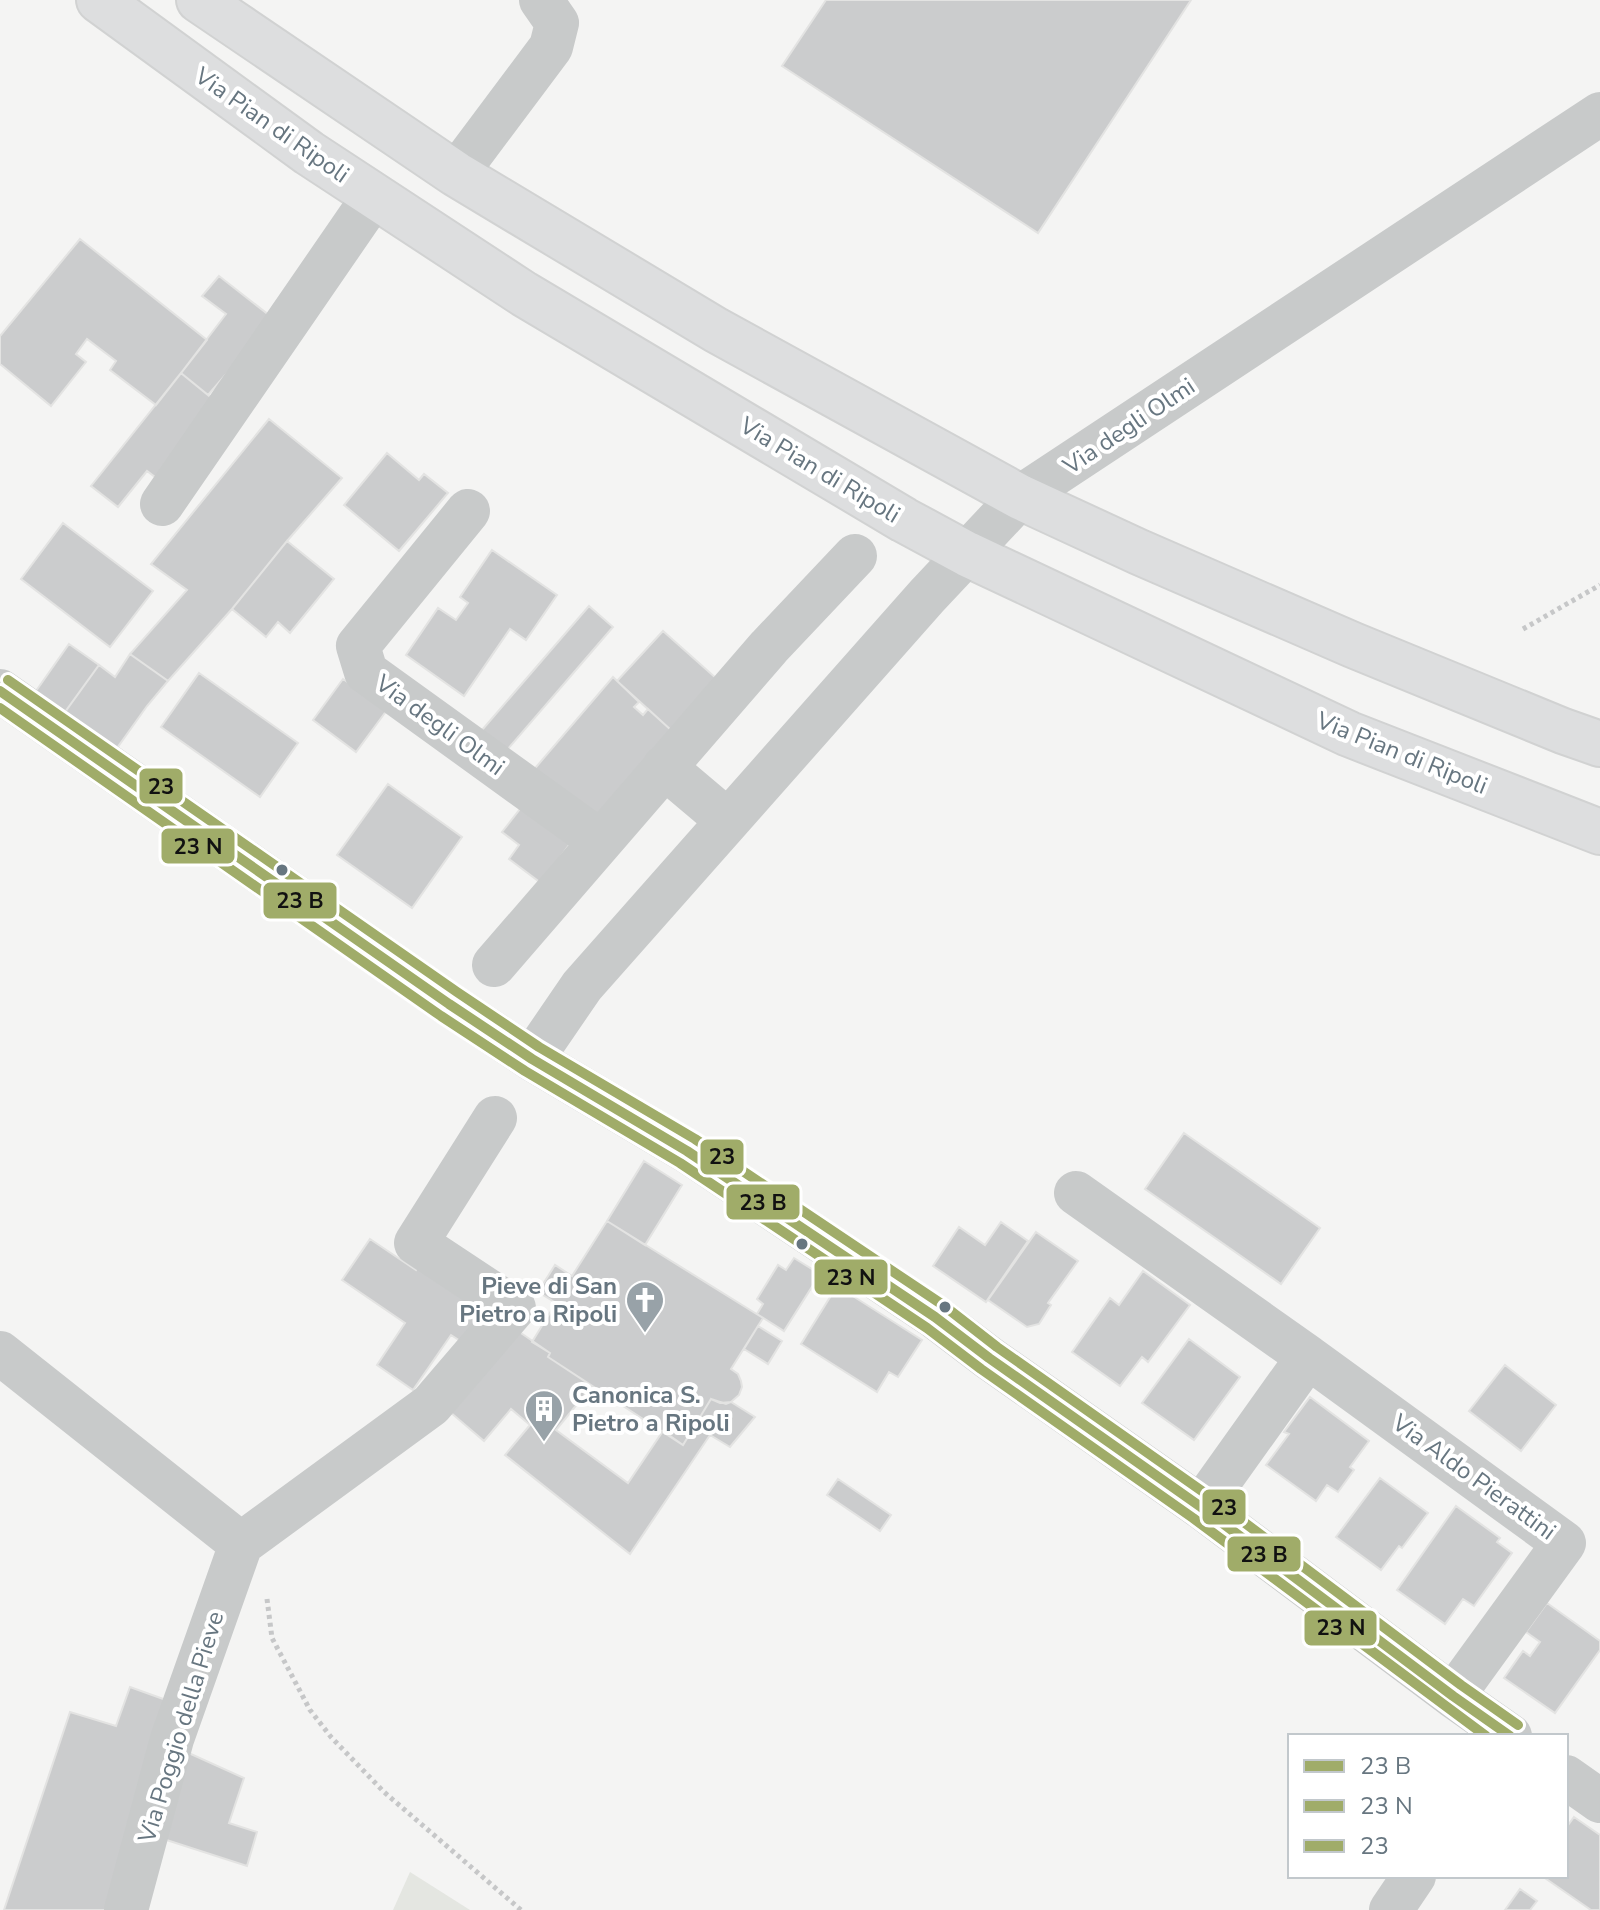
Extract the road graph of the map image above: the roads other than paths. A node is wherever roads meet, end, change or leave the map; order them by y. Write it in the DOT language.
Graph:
graph roads {
  1 [pos="99,0"];
  2 [pos="199,0"];
  3 [pos="541,0"];
  4 [pos="1600,114"];
  5 [pos="456,174"];
  6 [pos="374,196"];
  7 [pos="1020,497"];
  8 [pos="162,504"];
  9 [pos="468,511"];
  10 [pos="967,554"];
  11 [pos="855,556"];
  12 [pos="0,691"];
  13 [pos="1600,744"];
  14 [pos="664,767"];
  15 [pos="728,821"];
  16 [pos="1600,832"];
  17 [pos="600,841"];
  18 [pos="494,965"];
  19 [pos="532,1059"];
  20 [pos="495,1118"];
  21 [pos="1076,1193"];
  22 [pos="0,1353"];
  23 [pos="1308,1357"];
  24 [pos="1201,1507"];
  25 [pos="241,1544"];
  26 [pos="1453,1696"];
  27 [pos="1507,1734"];
  28 [pos="1568,1778"];
  29 [pos="1600,1801"];
  30 [pos="126,1910"];
  1 -- 6 [label="main road, Via Pian di Ripoli"];
  2 -- 5 [label="main road"];
  3 -- 5 [label="street"];
  4 -- 7 [label="street, Via degli Olmi"];
  5 -- 7 [label="main road"];
  6 -- 8 [label="street"];
  6 -- 10 [label="main road, Via Pian di Ripoli"];
  7 -- 10 [label="street, Via degli Olmi"];
  7 -- 13 [label="main road"];
  9 -- 17 [label="street, Via degli Olmi"];
  10 -- 15 [label="street, Via degli Olmi"];
  10 -- 16 [label="main road, Via Pian di Ripoli"];
  11 -- 14 [label="street"];
  12 -- 19 [label="street"];
  14 -- 15 [label="street"];
  14 -- 17 [label="street"];
  15 -- 19 [label="street, Via degli Olmi"];
  17 -- 18 [label="street"];
  19 -- 24 [label="street"];
  20 -- 25 [label="street"];
  21 -- 23 [label="street, Via Aldo Pierattini"];
  22 -- 25 [label="street"];
  23 -- 24 [label="street"];
  23 -- 26 [label="street, Via Aldo Pierattini"];
  24 -- 26 [label="street"];
  25 -- 30 [label="street, Via Poggio della Pieve"];
  26 -- 27 [label="street"];
  28 -- 29 [label="street"];
}
